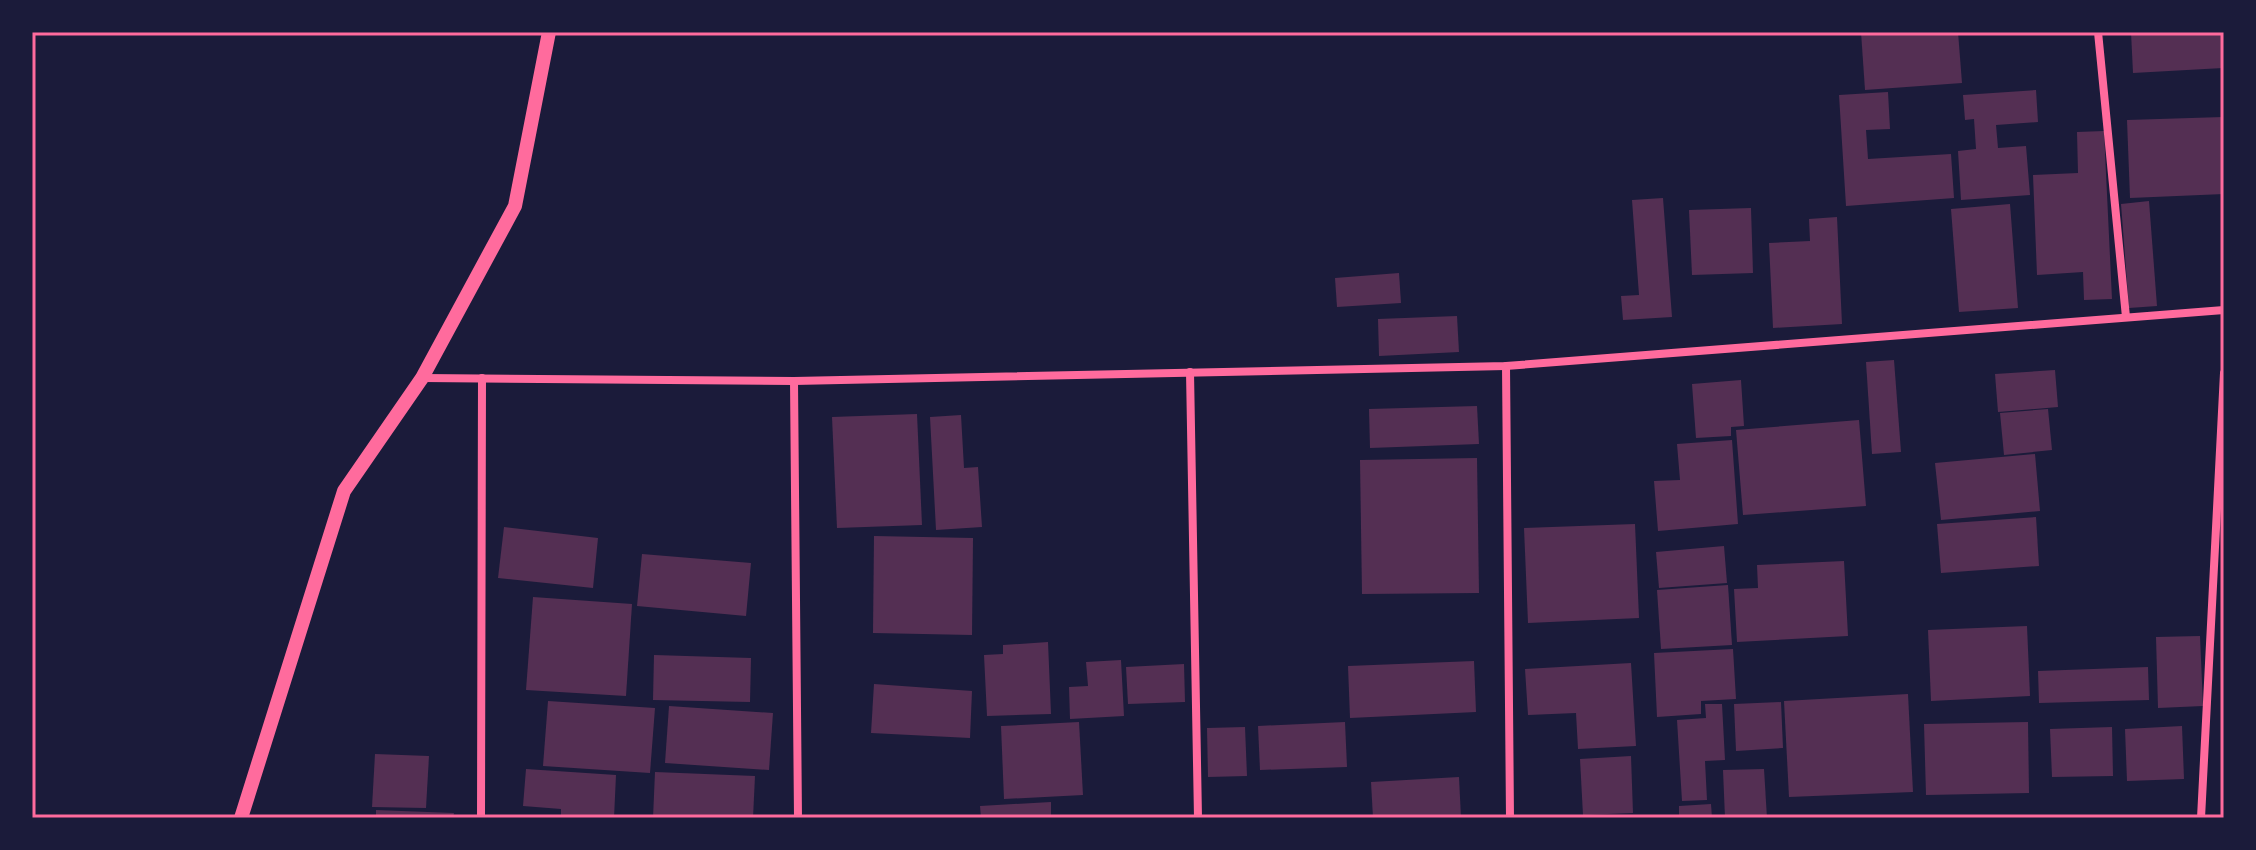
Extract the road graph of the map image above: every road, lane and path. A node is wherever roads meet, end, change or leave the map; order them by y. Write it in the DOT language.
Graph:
graph roads {
  1 [pos="549,32"];
  2 [pos="2098,32"];
  3 [pos="2224,310"];
  4 [pos="2126,317"];
  5 [pos="1506,366"];
  6 [pos="1190,372"];
  7 [pos="2224,373"];
  8 [pos="422,378"];
  9 [pos="482,378"];
  10 [pos="794,381"];
  11 [pos="241,818"];
  12 [pos="481,818"];
  13 [pos="798,818"];
  14 [pos="1198,818"];
  15 [pos="1510,818"];
  16 [pos="2201,818"];
  1 -- 8 [label="street"];
  2 -- 4 [label="street"];
  3 -- 4 [label="street"];
  4 -- 5 [label="street"];
  5 -- 6 [label="street"];
  5 -- 15 [label="street"];
  6 -- 10 [label="street"];
  6 -- 14 [label="street"];
  7 -- 16 [label="street"];
  8 -- 9 [label="street"];
  8 -- 11 [label="street"];
  9 -- 10 [label="street"];
  9 -- 12 [label="street"];
  10 -- 13 [label="street"];
}
